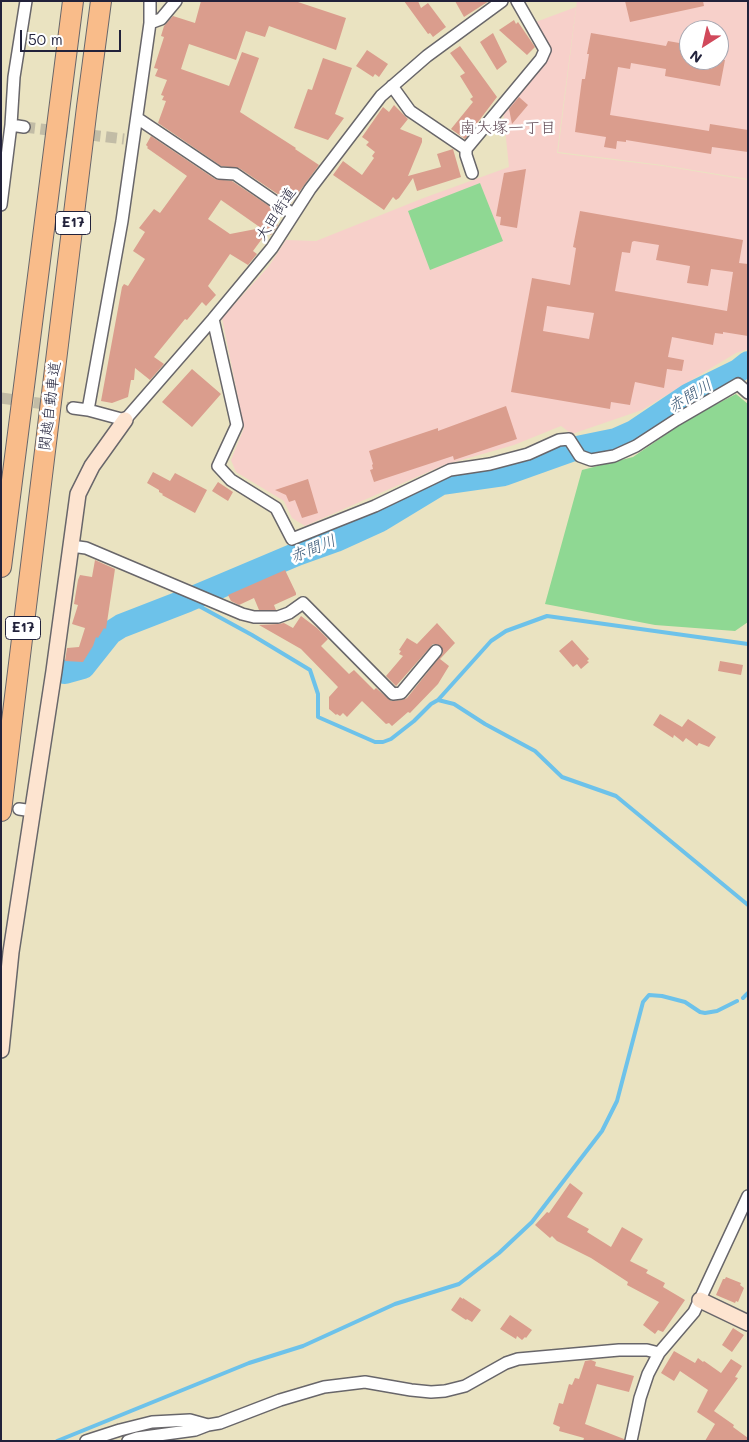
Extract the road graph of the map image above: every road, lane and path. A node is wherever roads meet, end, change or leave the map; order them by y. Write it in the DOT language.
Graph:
graph roads {
  1 [pos="26,1"];
  2 [pos="74,1"];
  3 [pos="101,1"];
  4 [pos="150,1"];
  5 [pos="176,1"];
  6 [pos="502,1"];
  7 [pos="517,1"];
  8 [pos="150,22"];
  9 [pos="392,86"];
  10 [pos="136,118"];
  11 [pos="11,125"];
  12 [pos="24,128"];
  13 [pos="466,149"];
  14 [pos="472,173"];
  15 [pos="1,206"];
  16 [pos="293,214"];
  17 [pos="213,319"];
  18 [pos="748,393"];
  19 [pos="73,408"];
  20 [pos="88,410"];
  21 [pos="125,420"];
  22 [pos="71,546"];
  23 [pos="1,567"];
  24 [pos="436,651"];
  25 [pos="18,810"];
  26 [pos="1,1050"];
  27 [pos="748,1196"];
  28 [pos="700,1300"];
  29 [pos="748,1323"];
  30 [pos="659,1353"];
  31 [pos="208,1425"];
  32 [pos="86,1441"];
  33 [pos="128,1441"];
  34 [pos="631,1441"];
  1 -- 11 [label="street"];
  2 -- 23 [label="highway, 関越自動車道 / E17"];
  3 -- 25 [label="highway, 関越自動車道 / E17"];
  4 -- 8 [label="street"];
  5 -- 8 [label="street"];
  6 -- 9 [label="street, 大田街道"];
  7 -- 13 [label="street"];
  8 -- 10 [label="street"];
  9 -- 13 [label="street"];
  9 -- 16 [label="street, 大田街道"];
  10 -- 16 [label="street"];
  10 -- 20 [label="street"];
  11 -- 12 [label="street"];
  11 -- 15 [label="street"];
  13 -- 14 [label="street"];
  16 -- 17 [label="street, 大田街道"];
  17 -- 18 [label="street"];
  17 -- 21 [label="street, 大田街道"];
  19 -- 20 [label="street"];
  20 -- 21 [label="street"];
  21 -- 22 [label="street"];
  22 -- 24 [label="street"];
  22 -- 25 [label="street"];
  25 -- 26 [label="street"];
  27 -- 28 [label="street"];
  28 -- 29 [label="street"];
  28 -- 30 [label="street"];
  30 -- 31 [label="street"];
  30 -- 34 [label="street"];
  31 -- 32 [label="street"];
  31 -- 33 [label="street"];
}
